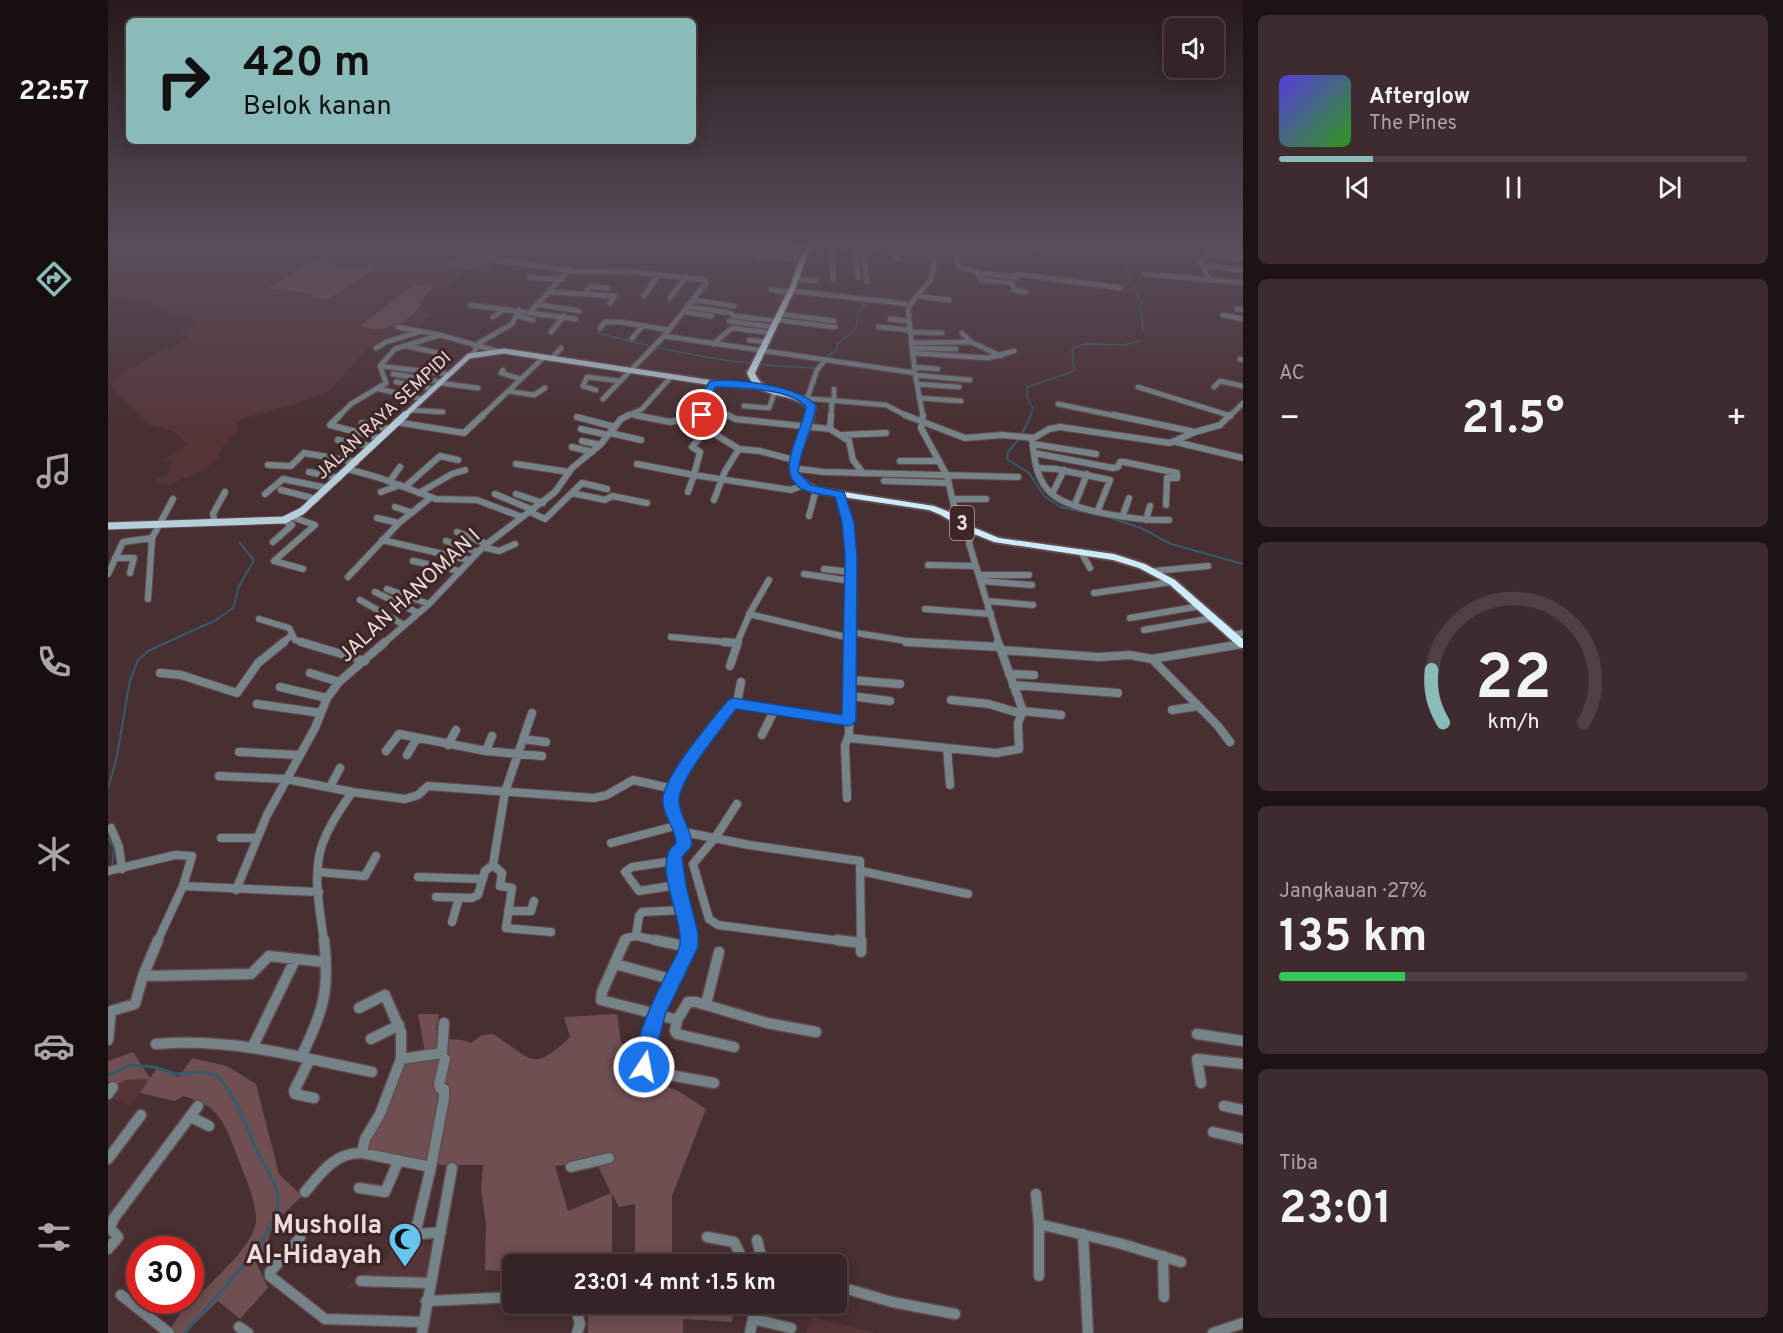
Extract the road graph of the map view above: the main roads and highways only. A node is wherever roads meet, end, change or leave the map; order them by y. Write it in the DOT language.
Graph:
graph roads {
  1 [pos="784,306"];
  2 [pos="753,379"];
  3 [pos="735,386"];
  4 [pos="761,387"];
  5 [pos="108,526"];
  6 [pos="1242,644"];
  1 -- 2 [label="highway"];
  2 -- 3 [label="main road, JALAN RAYA SEMPIDI"];
  2 -- 4 [label="highway"];
  3 -- 4 [label="main road, JALAN RAYA SEMPIDI"];
  3 -- 5 [label="main road, JALAN RAYA SEMPIDI"];
  4 -- 6 [label="highway, 3"];
}
